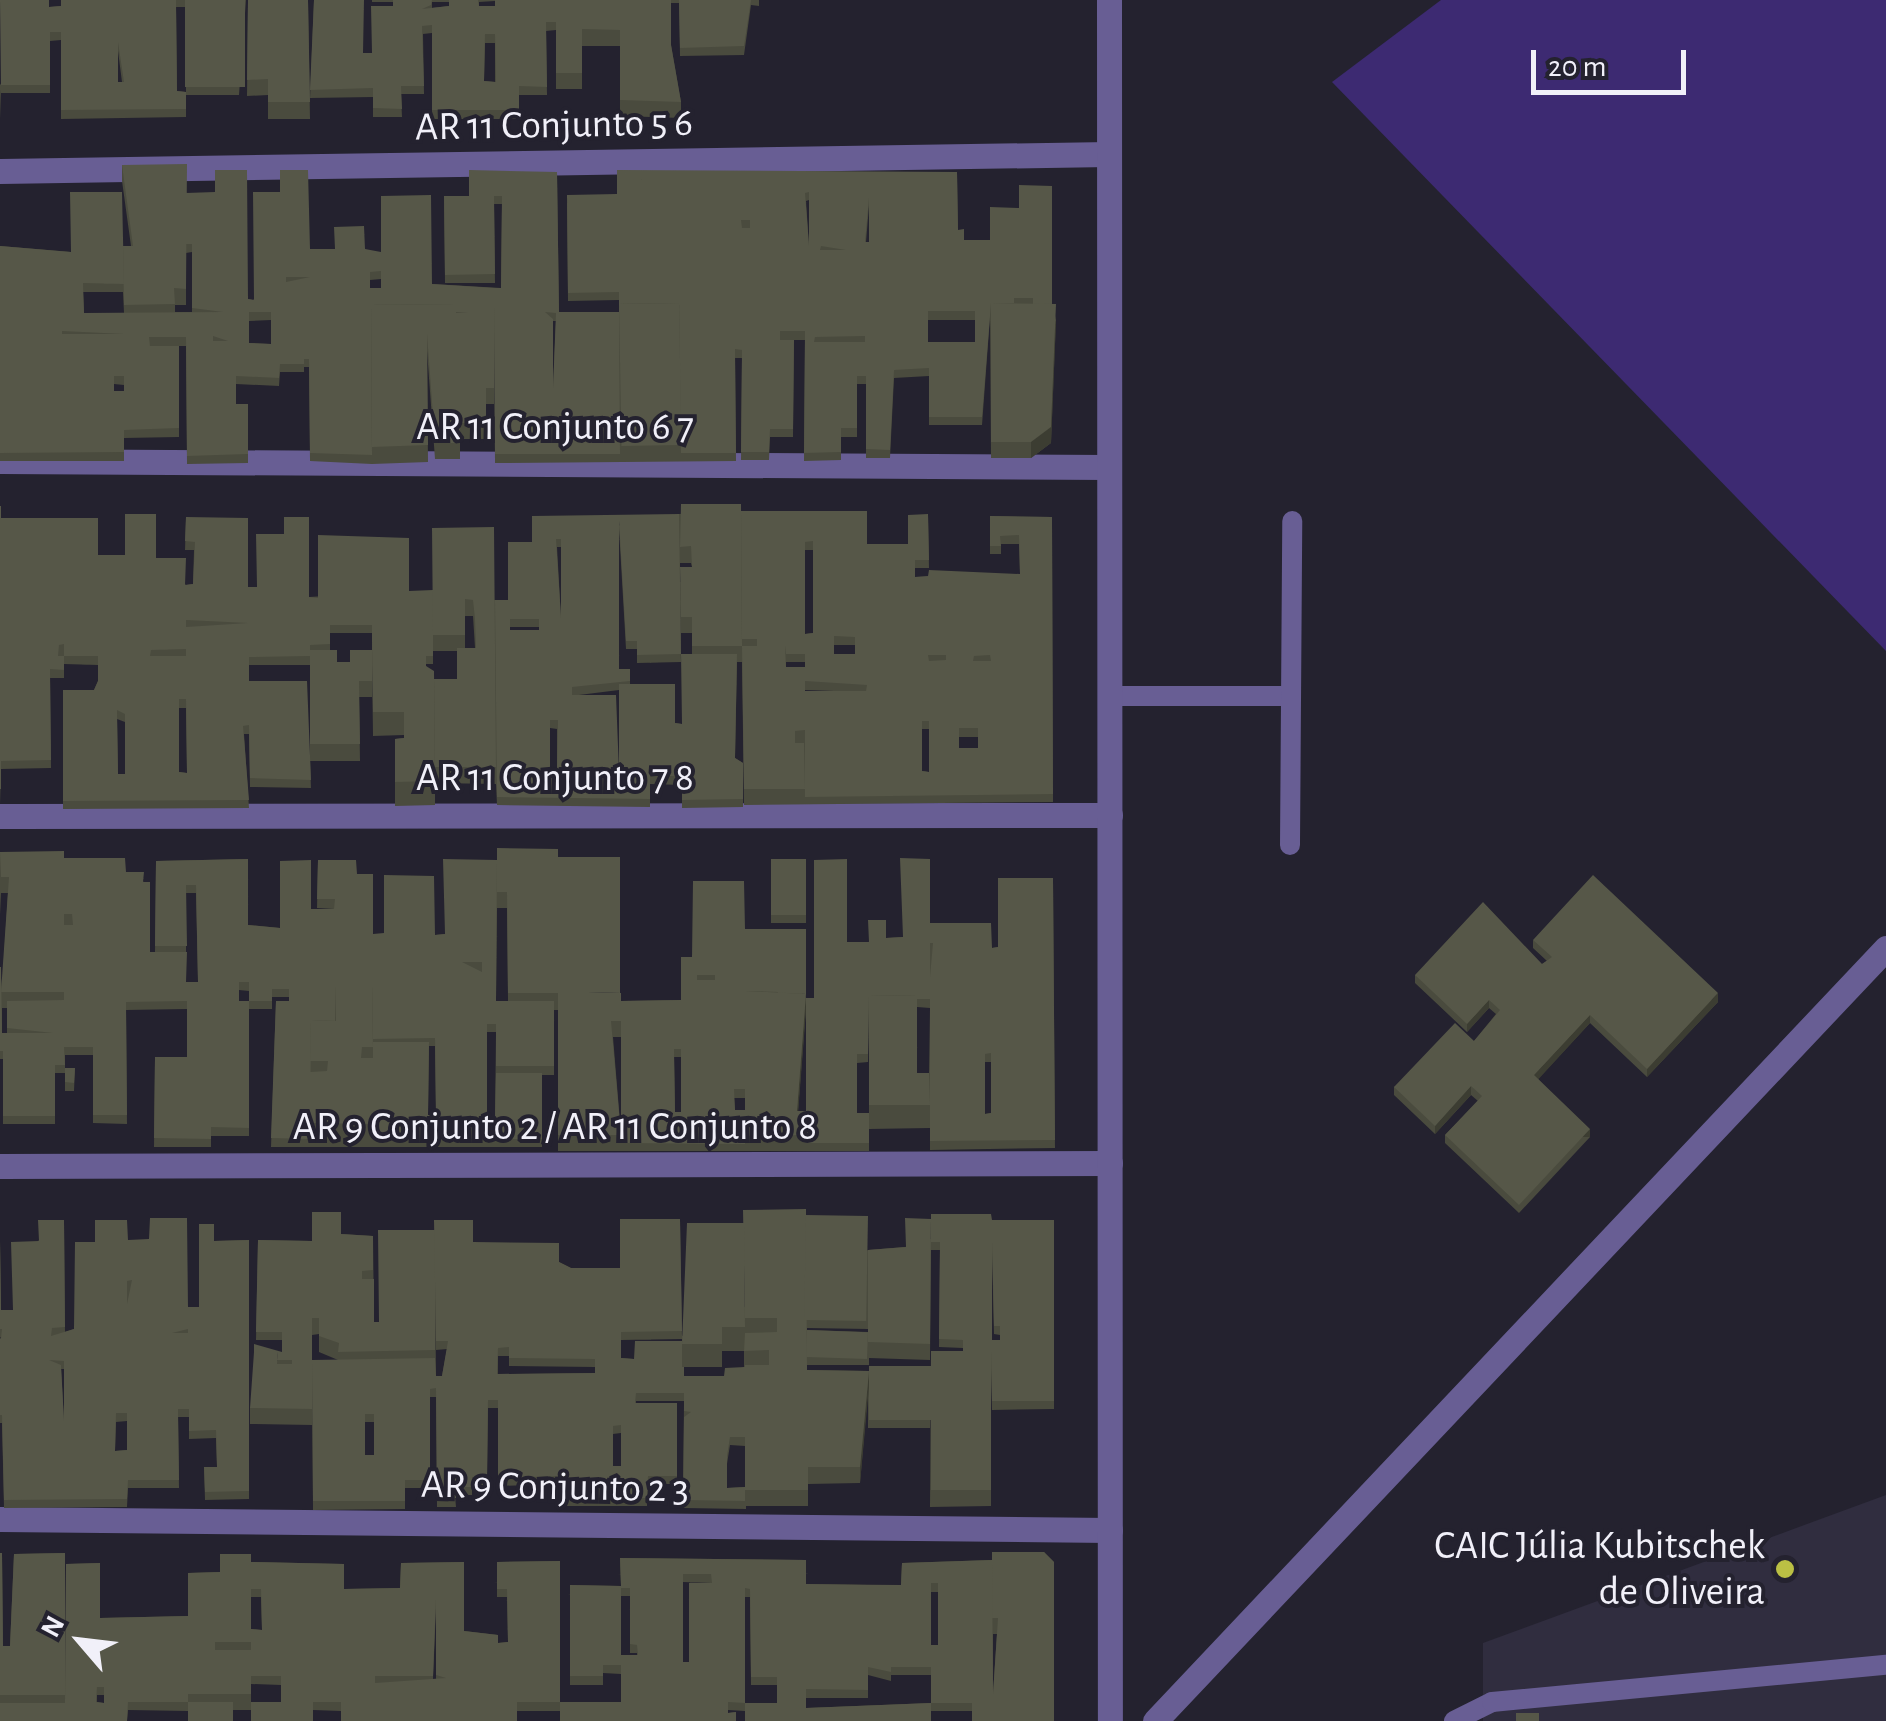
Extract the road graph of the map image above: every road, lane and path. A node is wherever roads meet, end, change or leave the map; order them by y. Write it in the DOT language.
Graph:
graph roads {
  1 [pos="1109,0"];
  2 [pos="1109,154"];
  3 [pos="0,171"];
  4 [pos="0,461"];
  5 [pos="1109,467"];
  6 [pos="1292,521"];
  7 [pos="1110,696"];
  8 [pos="1290,696"];
  9 [pos="1110,815"];
  10 [pos="0,816"];
  11 [pos="1290,846"];
  12 [pos="1886,948"];
  13 [pos="1110,1163"];
  14 [pos="0,1166"];
  15 [pos="0,1519"];
  16 [pos="1110,1530"];
  17 [pos="1886,1665"];
  18 [pos="1110,1721"];
  19 [pos="1155,1721"];
  20 [pos="1454,1721"];
  1 -- 2 [label="street"];
  2 -- 3 [label="street, AR 11 Conjunto 5 6"];
  2 -- 5 [label="street"];
  4 -- 5 [label="street, AR 11 Conjunto 6 7"];
  5 -- 7 [label="street"];
  6 -- 8 [label="lane"];
  7 -- 8 [label="lane"];
  7 -- 9 [label="street"];
  8 -- 11 [label="lane"];
  9 -- 10 [label="street, AR 11 Conjunto 7 8"];
  9 -- 13 [label="street"];
  12 -- 19 [label="street"];
  13 -- 14 [label="street, AR 9 Conjunto 2 / AR 11 Conjunto 8"];
  13 -- 16 [label="street"];
  15 -- 16 [label="street, AR 9 Conjunto 2 3"];
  16 -- 18 [label="street"];
  17 -- 20 [label="lane"];
}
